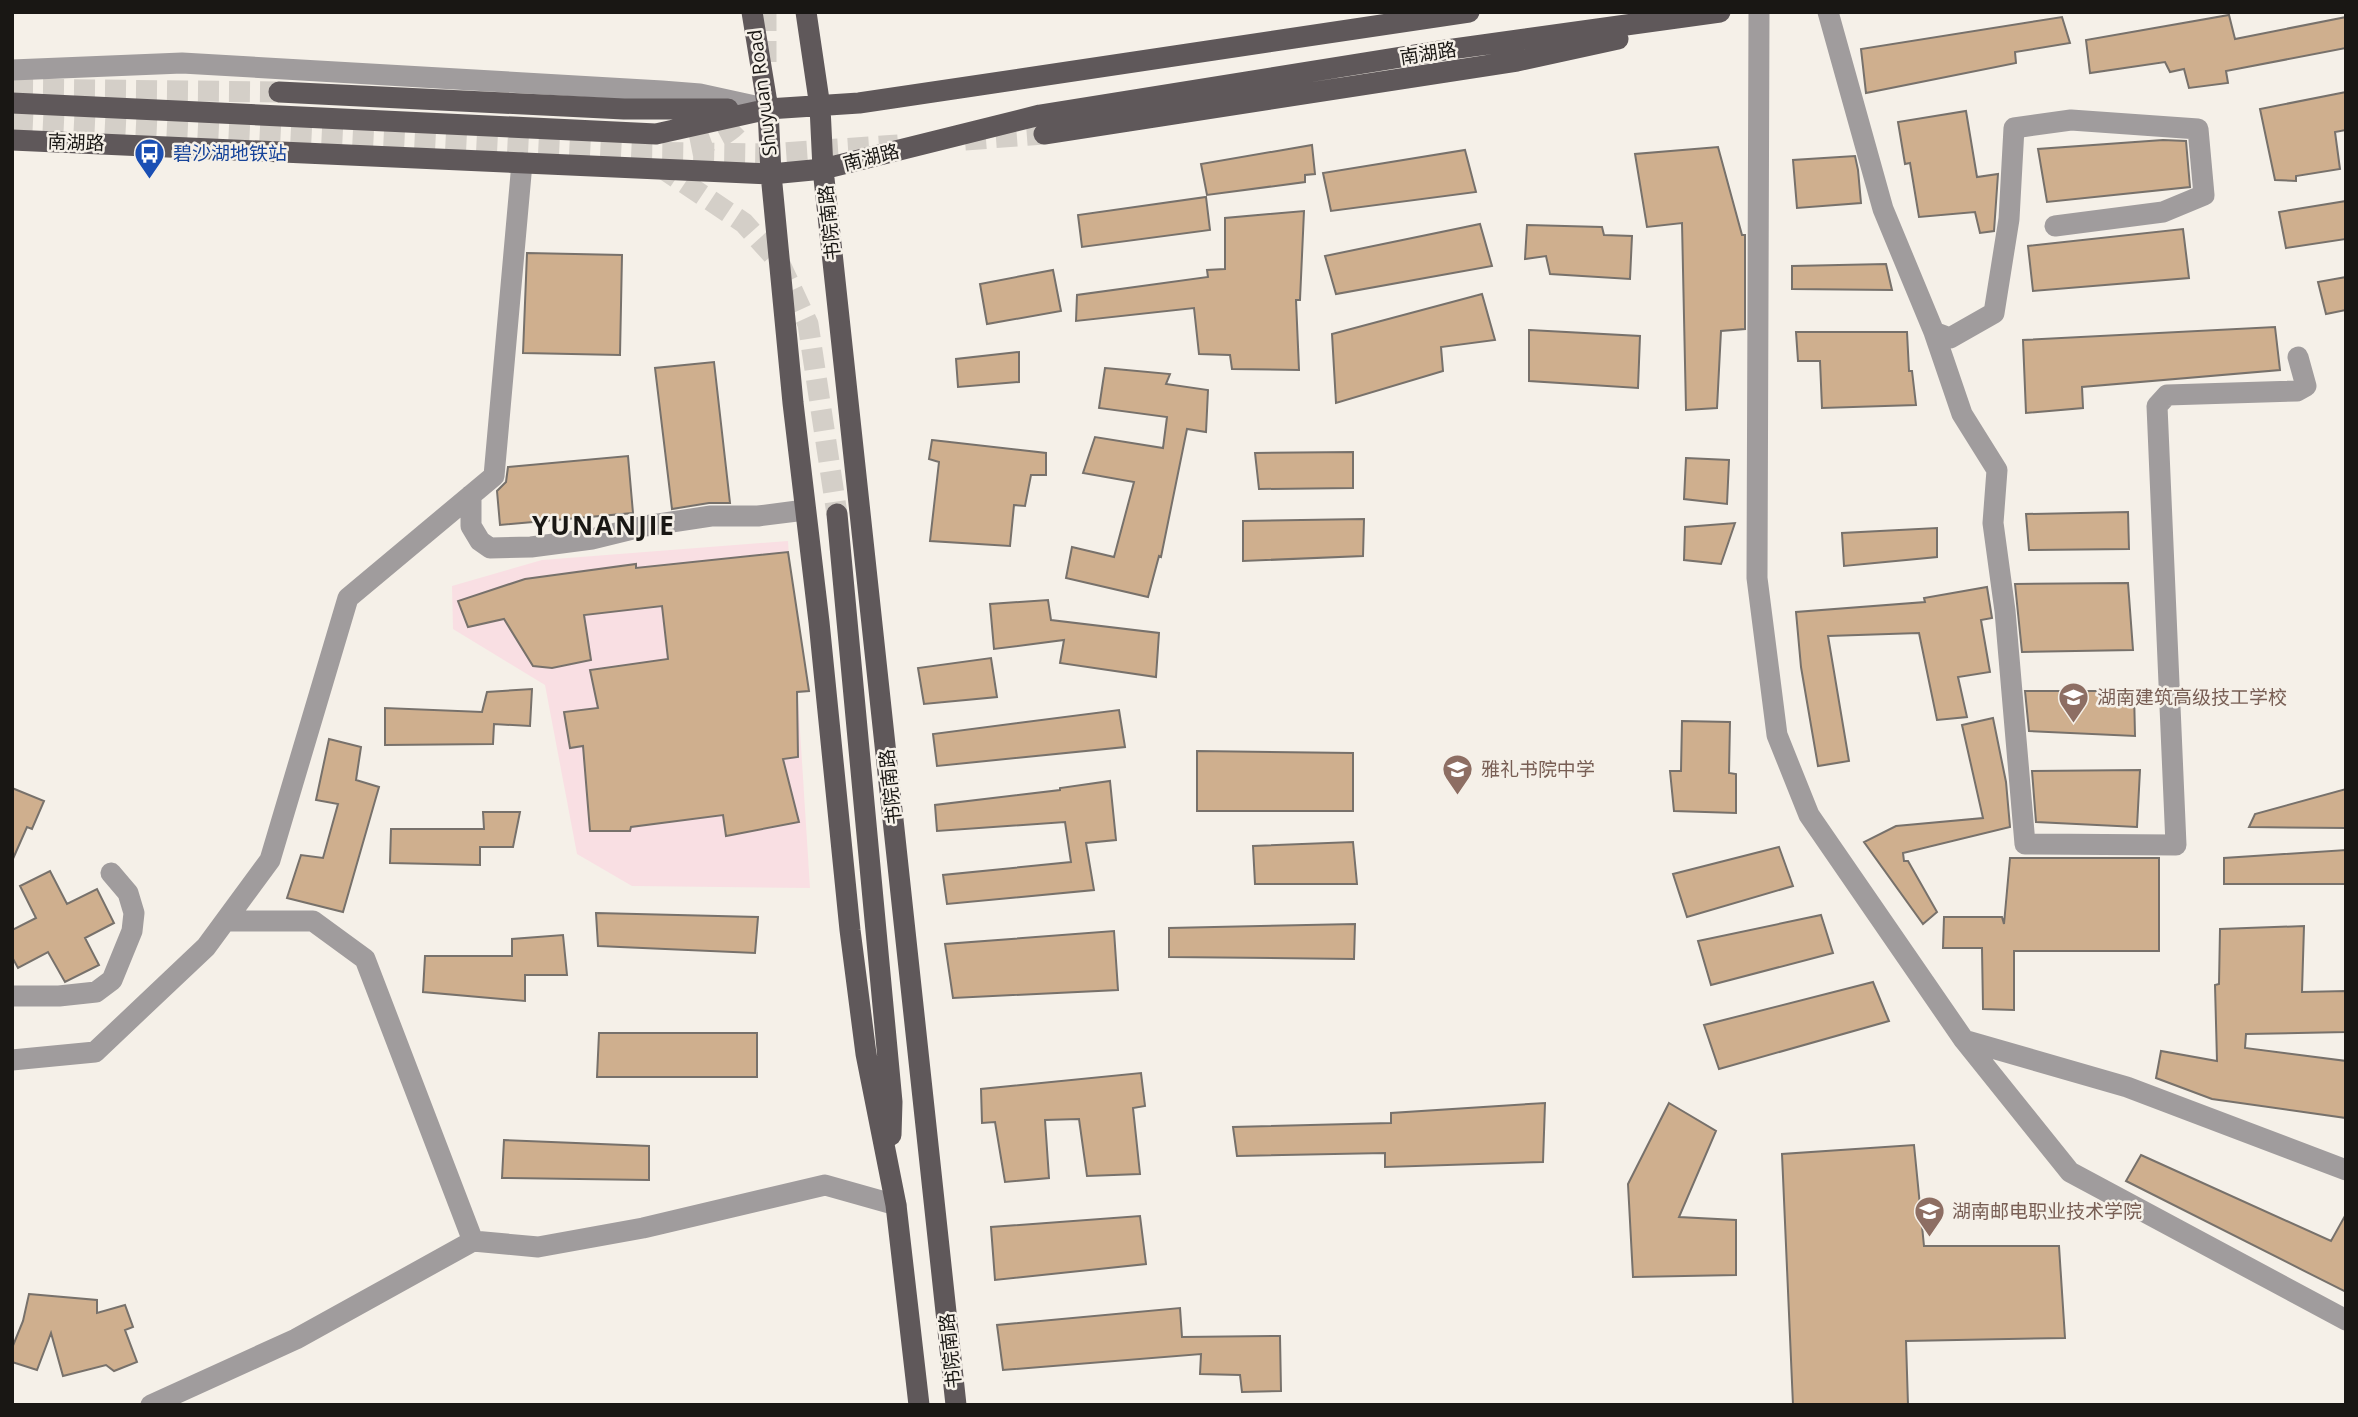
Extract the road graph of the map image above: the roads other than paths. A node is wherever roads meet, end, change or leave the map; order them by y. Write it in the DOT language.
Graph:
graph roads {
  1 [pos="752,12"];
  2 [pos="806,12"];
  3 [pos="1469,12"];
  4 [pos="1759,12"];
  5 [pos="1828,12"];
  6 [pos="1717,13"];
  7 [pos="12,70"];
  8 [pos="279,92"];
  9 [pos="12,103"];
  10 [pos="820,107"];
  11 [pos="768,110"];
  12 [pos="1044,134"];
  13 [pos="12,140"];
  14 [pos="522,163"];
  15 [pos="823,169"];
  16 [pos="771,174"];
  17 [pos="2055,226"];
  18 [pos="1934,332"];
  19 [pos="2298,357"];
  20 [pos="471,495"];
  21 [pos="806,510"];
  22 [pos="837,514"];
  23 [pos="111,873"];
  24 [pos="225,921"];
  25 [pos="12,996"];
  26 [pos="1964,1040"];
  27 [pos="12,1060"];
  28 [pos="890,1170"];
  29 [pos="2346,1170"];
  30 [pos="896,1205"];
  31 [pos="472,1241"];
  32 [pos="2346,1320"];
  33 [pos="151,1405"];
  34 [pos="919,1405"];
  35 [pos="956,1405"];
  1 -- 11 [label="main road, Shuyuan Road"];
  2 -- 10 [label="main road"];
  3 -- 10 [label="main road, 南湖路"];
  4 -- 26 [label="street"];
  5 -- 18 [label="street"];
  6 -- 12 [label="main road"];
  6 -- 15 [label="main road, 南湖路"];
  7 -- 11 [label="street"];
  8 -- 11 [label="main road"];
  9 -- 11 [label="main road, 南湖路"];
  10 -- 11 [label="main road, 南湖路"];
  10 -- 15 [label="main road, 书院南路"];
  11 -- 16 [label="main road, Shuyuan Road"];
  13 -- 14 [label="main road, 南湖路"];
  14 -- 16 [label="main road, 南湖路"];
  14 -- 20 [label="street"];
  15 -- 16 [label="main road, 南湖路"];
  15 -- 35 [label="main road, 书院南路"];
  16 -- 21 [label="main road, 书院南路"];
  17 -- 18 [label="street"];
  18 -- 19 [label="street"];
  20 -- 21 [label="street"];
  20 -- 24 [label="street"];
  21 -- 28 [label="main road, 书院南路"];
  22 -- 28 [label="main road"];
  23 -- 25 [label="street"];
  24 -- 27 [label="street"];
  24 -- 31 [label="street"];
  26 -- 29 [label="street"];
  26 -- 32 [label="street"];
  28 -- 30 [label="main road, 书院南路"];
  30 -- 31 [label="street"];
  30 -- 34 [label="main road, 书院南路"];
  31 -- 33 [label="street"];
}
